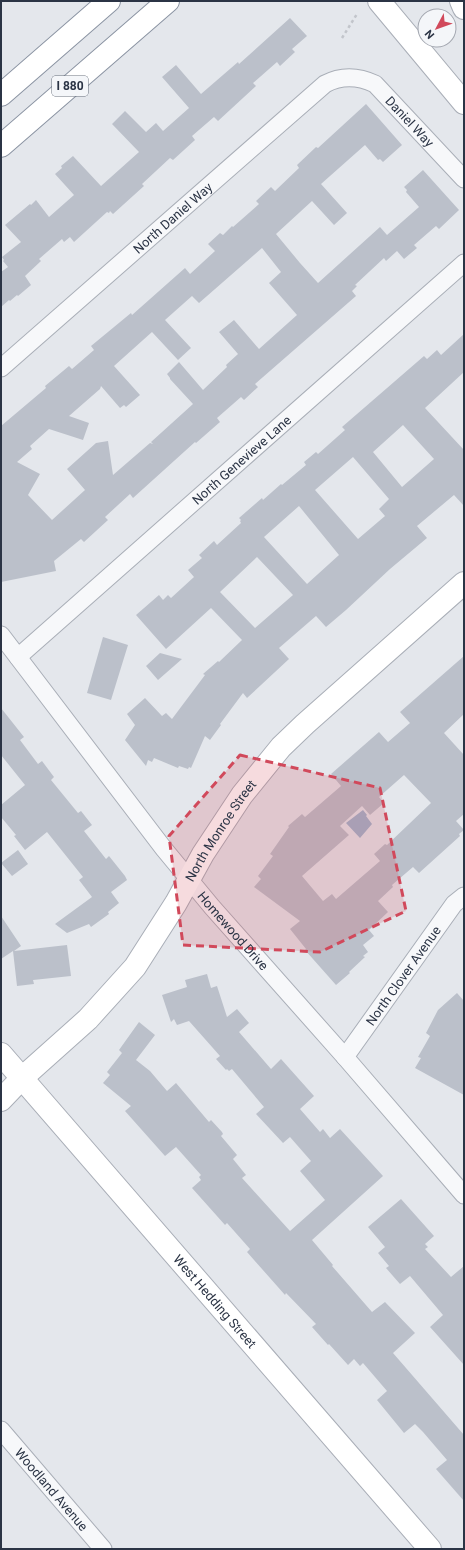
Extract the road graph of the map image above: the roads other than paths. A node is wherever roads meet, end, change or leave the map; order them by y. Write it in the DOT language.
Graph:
graph roads {
  1 [pos="109,1"];
  2 [pos="168,1"];
  3 [pos="379,1"];
  4 [pos="461,1"];
  5 [pos="464,8"];
  6 [pos="348,77"];
  7 [pos="1,95"];
  8 [pos="464,103"];
  9 [pos="1,146"];
  10 [pos="464,179"];
  11 [pos="464,263"];
  12 [pos="1,368"];
  13 [pos="464,583"];
  14 [pos="1,635"];
  15 [pos="18,657"];
  16 [pos="189,878"];
  17 [pos="464,896"];
  18 [pos="1,1054"];
  19 [pos="345,1057"];
  20 [pos="22,1078"];
  21 [pos="1,1100"];
  22 [pos="464,1195"];
  23 [pos="1,1430"];
  24 [pos="103,1549"];
  25 [pos="430,1549"];
  1 -- 7 [label="main road, I 880"];
  2 -- 9 [label="main road, I 880"];
  3 -- 8 [label="main road"];
  4 -- 5 [label="main road"];
  6 -- 10 [label="street, Daniel Way"];
  6 -- 12 [label="street, North Daniel Way"];
  11 -- 15 [label="street, North Genevieve Lane"];
  13 -- 16 [label="main road, North Monroe Street"];
  14 -- 15 [label="street, Homewood Drive"];
  15 -- 16 [label="street, Homewood Drive"];
  16 -- 19 [label="street, Homewood Drive"];
  16 -- 20 [label="main road, North Monroe Street"];
  17 -- 19 [label="street, North Clover Avenue"];
  18 -- 20 [label="main road, West Hedding Street"];
  19 -- 22 [label="street, Homewood Drive"];
  20 -- 21 [label="main road, North Monroe Street"];
  20 -- 25 [label="main road, West Hedding Street"];
  23 -- 24 [label="street, Woodland Avenue"];
}
